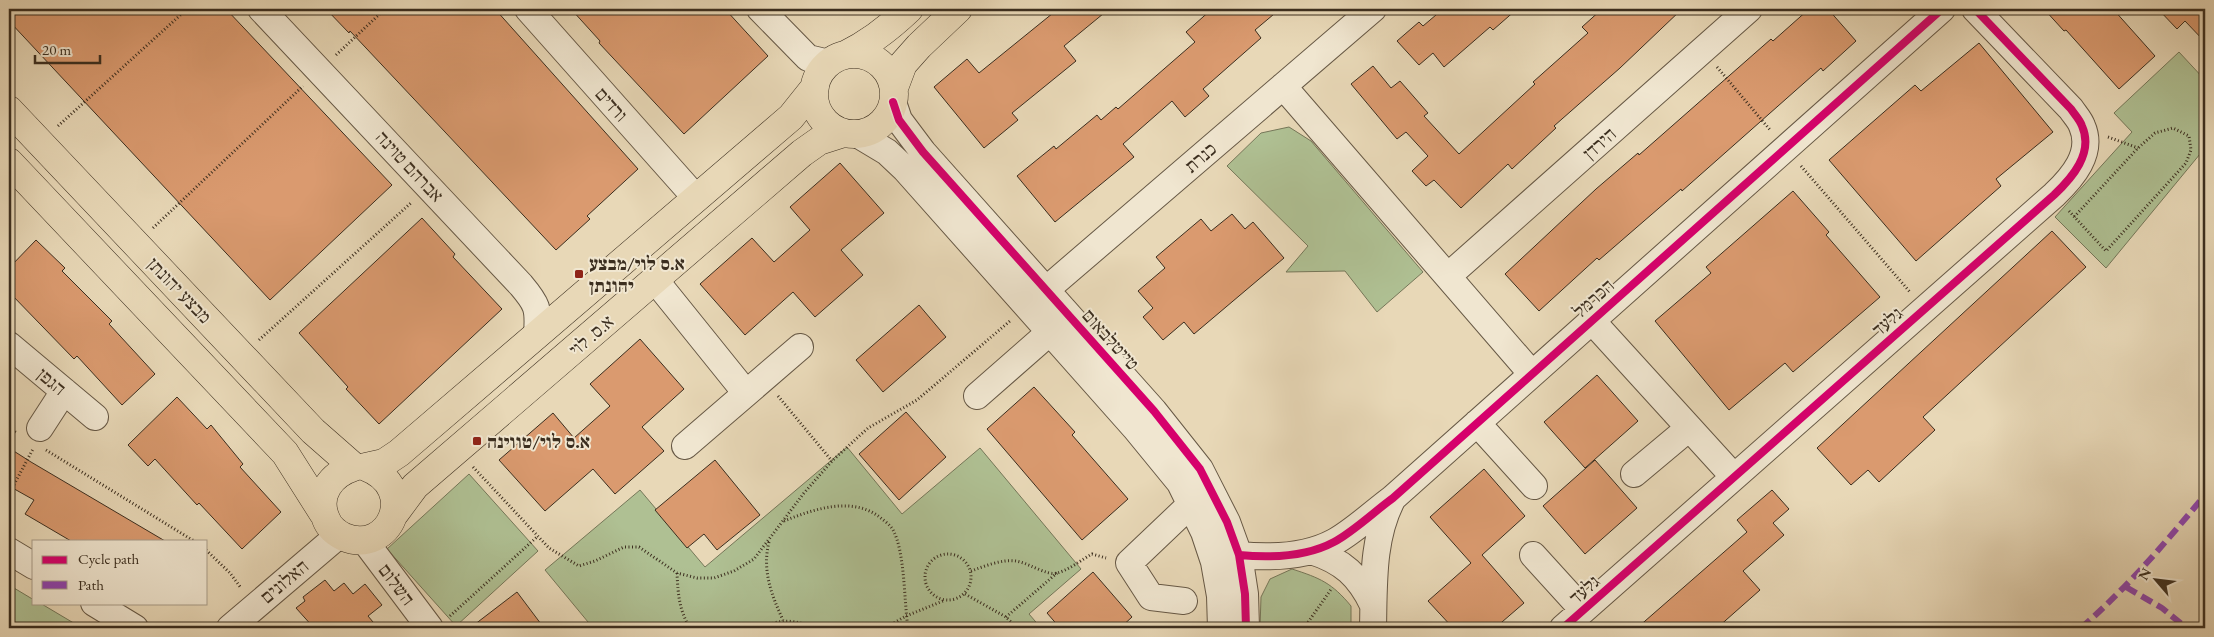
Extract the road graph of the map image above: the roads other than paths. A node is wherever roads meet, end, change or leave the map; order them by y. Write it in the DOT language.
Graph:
graph roads {
  1 [pos="261,9"];
  2 [pos="528,9"];
  3 [pos="760,9"];
  4 [pos="909,9"];
  5 [pos="958,9"];
  6 [pos="1373,9"];
  7 [pos="1749,9"];
  8 [pos="1942,9"];
  9 [pos="1975,9"];
  10 [pos="837,59"];
  11 [pos="1283,86"];
  12 [pos="815,87"];
  13 [pos="893,95"];
  14 [pos="9,110"];
  15 [pos="850,134"];
  16 [pos="9,162"];
  17 [pos="696,198"];
  18 [pos="1448,276"];
  19 [pos="655,280"];
  20 [pos="1036,298"];
  21 [pos="1592,321"];
  22 [pos="1050,332"];
  23 [pos="537,334"];
  24 [pos="9,345"];
  25 [pos="800,346"];
  26 [pos="1532,374"];
  27 [pos="754,386"];
  28 [pos="64,391"];
  29 [pos="977,396"];
  30 [pos="94,417"];
  31 [pos="1478,423"];
  32 [pos="1689,428"];
  33 [pos="36,440"];
  34 [pos="686,446"];
  35 [pos="360,467"];
  36 [pos="1634,474"];
  37 [pos="1734,477"];
  38 [pos="1534,486"];
  39 [pos="1394,498"];
  40 [pos="1191,504"];
  41 [pos="323,513"];
  42 [pos="394,513"];
  43 [pos="351,537"];
  44 [pos="9,551"];
  45 [pos="1311,551"];
  46 [pos="1238,555"];
  47 [pos="1533,555"];
  48 [pos="32,565"];
  49 [pos="1184,601"];
  50 [pos="96,604"];
  51 [pos="1584,610"];
  52 [pos="1373,617"];
  53 [pos="437,625"];
  54 [pos="135,628"];
  55 [pos="230,628"];
  56 [pos="1221,628"];
  57 [pos="1246,628"];
  58 [pos="1563,628"];
  1 -- 23 [label="street, אברהם טוינה"];
  2 -- 17 [label="street, ורדים"];
  3 -- 10 [label="street"];
  4 -- 10 [label="main road"];
  5 -- 13 [label="main road"];
  6 -- 11 [label="street, כנרת"];
  7 -- 18 [label="street, הירדן"];
  8 -- 21 [label="street, הכרמל"];
  9 -- 37 [label="street, גלעד"];
  10 -- 12 [label="main road"];
  10 -- 13 [label="main road"];
  11 -- 18 [label="street"];
  11 -- 20 [label="street, כנרת"];
  12 -- 15 [label="main road"];
  12 -- 17 [label="main road, א.ס. לוי"];
  13 -- 15 [label="main road"];
  13 -- 20 [label="street, טייטלבאום"];
  14 -- 35 [label="main road, מבצע יהונתן"];
  15 -- 19 [label="main road, א.ס. לוי"];
  15 -- 20 [label="street, טייטלבאום"];
  16 -- 41 [label="main road, מבצע יהונתן"];
  17 -- 23 [label="main road, א.ס. לוי"];
  18 -- 26 [label="street"];
  19 -- 27 [label="street"];
  19 -- 42 [label="main road, א.ס. לוי"];
  20 -- 22 [label="street, טייטלבאום"];
  20 -- 46 [label="street, טייטלבאום"];
  21 -- 26 [label="street, הכרמל"];
  21 -- 32 [label="street"];
  22 -- 29 [label="street"];
  22 -- 40 [label="street, טייטלבאום"];
  23 -- 35 [label="main road, א.ס. לוי"];
  24 -- 28 [label="street, הגפן"];
  25 -- 27 [label="street"];
  26 -- 31 [label="street, הכרמל"];
  27 -- 34 [label="street"];
  28 -- 30 [label="street, הגפן"];
  28 -- 33 [label="street"];
  31 -- 38 [label="street"];
  31 -- 39 [label="street, הכרמל"];
  32 -- 36 [label="street"];
  32 -- 37 [label="street"];
  35 -- 41 [label="main road"];
  35 -- 42 [label="main road"];
  37 -- 51 [label="street, גלעד"];
  39 -- 45 [label="street, הכרמל"];
  39 -- 52 [label="street"];
  40 -- 49 [label="street"];
  40 -- 56 [label="street, טייטלבאום"];
  41 -- 43 [label="main road"];
  42 -- 43 [label="main road"];
  43 -- 53 [label="street, השלום"];
  43 -- 55 [label="street, האלונים"];
  44 -- 48 [label="street"];
  45 -- 46 [label="street, הכרמל"];
  45 -- 52 [label="street"];
  46 -- 57 [label="street, טייטלבאום"];
  47 -- 51 [label="street"];
  50 -- 54 [label="street"];
  51 -- 58 [label="street, גלעד"];
}
